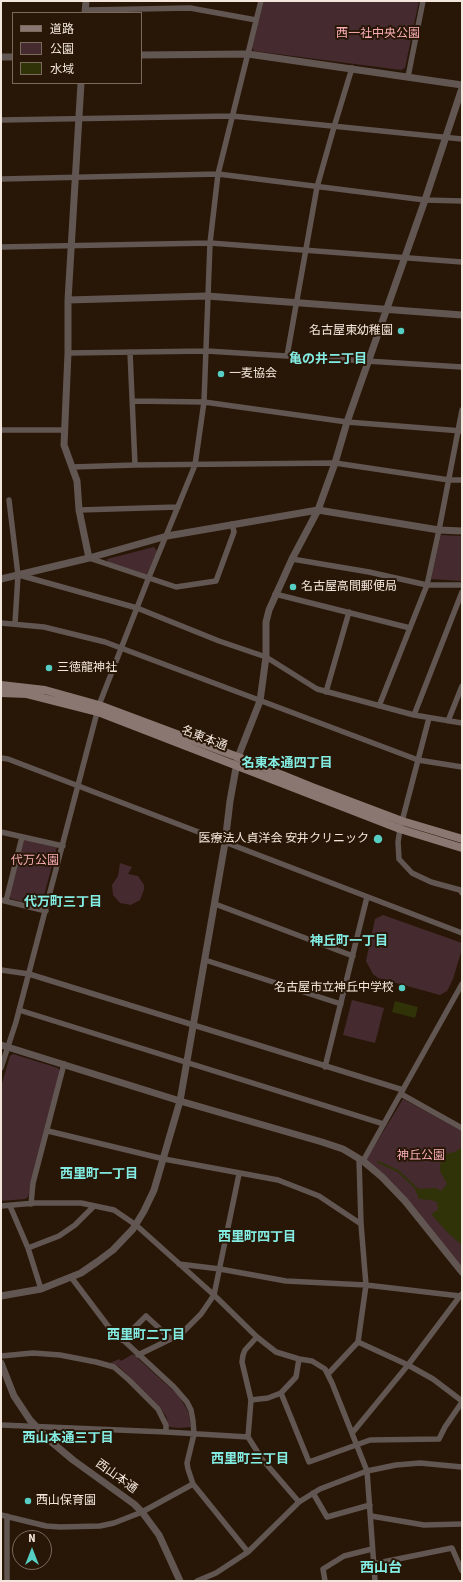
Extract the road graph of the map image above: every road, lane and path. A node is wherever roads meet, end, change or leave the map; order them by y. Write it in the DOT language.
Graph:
graph roads {
  1 [pos="86,1"];
  2 [pos="261,1"];
  3 [pos="423,1"];
  4 [pos="86,12"];
  5 [pos="256,20"];
  6 [pos="248,54"];
  7 [pos="142,55"];
  8 [pos="1,57"];
  9 [pos="12,57"];
  10 [pos="352,68"];
  11 [pos="408,77"];
  12 [pos="81,84"];
  13 [pos="462,85"];
  14 [pos="462,88"];
  15 [pos="232,116"];
  16 [pos="78,119"];
  17 [pos="1,120"];
  18 [pos="334,127"];
  19 [pos="446,137"];
  20 [pos="462,139"];
  21 [pos="218,174"];
  22 [pos="75,177"];
  23 [pos="1,179"];
  24 [pos="317,187"];
  25 [pos="425,200"];
  26 [pos="462,201"];
  27 [pos="210,243"];
  28 [pos="71,246"];
  29 [pos="1,247"];
  30 [pos="305,250"];
  31 [pos="405,258"];
  32 [pos="462,262"];
  33 [pos="207,296"];
  34 [pos="68,300"];
  35 [pos="295,303"];
  36 [pos="386,310"];
  37 [pos="462,315"];
  38 [pos="207,351"];
  39 [pos="130,352"];
  40 [pos="68,353"];
  41 [pos="287,356"];
  42 [pos="370,361"];
  43 [pos="462,367"];
  44 [pos="133,401"];
  45 [pos="204,402"];
  46 [pos="462,410"];
  47 [pos="347,422"];
  48 [pos="1,430"];
  49 [pos="64,430"];
  50 [pos="460,431"];
  51 [pos="335,463"];
  52 [pos="135,465"];
  53 [pos="195,465"];
  54 [pos="72,467"];
  55 [pos="449,480"];
  56 [pos="462,480"];
  57 [pos="9,500"];
  58 [pos="178,507"];
  59 [pos="79,510"];
  60 [pos="318,510"];
  61 [pos="232,524"];
  62 [pos="439,530"];
  63 [pos="462,531"];
  64 [pos="167,536"];
  65 [pos="89,558"];
  66 [pos="292,559"];
  67 [pos="18,575"];
  68 [pos="149,577"];
  69 [pos="1,578"];
  70 [pos="427,585"];
  71 [pos="462,585"];
  72 [pos="462,592"];
  73 [pos="275,594"];
  74 [pos="137,608"];
  75 [pos="349,612"];
  76 [pos="1,623"];
  77 [pos="16,624"];
  78 [pos="410,628"];
  79 [pos="121,648"];
  80 [pos="266,657"];
  81 [pos="1,685"];
  82 [pos="462,686"];
  83 [pos="326,692"];
  84 [pos="1,693"];
  85 [pos="260,701"];
  86 [pos="379,706"];
  87 [pos="99,708"];
  88 [pos="414,715"];
  89 [pos="429,718"];
  90 [pos="448,721"];
  91 [pos="462,723"];
  92 [pos="1,758"];
  93 [pos="418,760"];
  94 [pos="237,761"];
  95 [pos="462,767"];
  96 [pos="79,786"];
  97 [pos="401,825"];
  98 [pos="1,832"];
  99 [pos="22,837"];
  100 [pos="462,839"];
  101 [pos="225,843"];
  102 [pos="63,846"];
  103 [pos="462,848"];
  104 [pos="462,893"];
  105 [pos="367,897"];
  106 [pos="3,900"];
  107 [pos="215,904"];
  108 [pos="46,911"];
  109 [pos="462,933"];
  110 [pos="353,956"];
  111 [pos="205,960"];
  112 [pos="1,970"];
  113 [pos="29,974"];
  114 [pos="462,984"];
  115 [pos="341,1004"];
  116 [pos="19,1010"];
  117 [pos="194,1025"];
  118 [pos="4,1046"];
  119 [pos="188,1061"];
  120 [pos="64,1064"];
  121 [pos="325,1067"];
  122 [pos="1,1068"];
  123 [pos="402,1092"];
  124 [pos="180,1101"];
  125 [pos="384,1124"];
  126 [pos="462,1128"];
  127 [pos="48,1131"];
  128 [pos="164,1159"];
  129 [pos="361,1160"];
  130 [pos="239,1174"];
  131 [pos="31,1204"];
  132 [pos="1,1206"];
  133 [pos="10,1206"];
  134 [pos="94,1206"];
  135 [pos="361,1224"];
  136 [pos="136,1225"];
  137 [pos="28,1248"];
  138 [pos="179,1264"];
  139 [pos="220,1269"];
  140 [pos="462,1272"];
  141 [pos="71,1277"];
  142 [pos="366,1285"];
  143 [pos="41,1289"];
  144 [pos="214,1295"];
  145 [pos="461,1295"];
  146 [pos="1,1296"];
  147 [pos="257,1337"];
  148 [pos="171,1339"];
  149 [pos="122,1340"];
  150 [pos="358,1342"];
  151 [pos="138,1355"];
  152 [pos="1,1356"];
  153 [pos="299,1359"];
  154 [pos="1,1363"];
  155 [pos="408,1366"];
  156 [pos="328,1374"];
  157 [pos="281,1393"];
  158 [pos="251,1400"];
  159 [pos="462,1402"];
  160 [pos="1,1425"];
  161 [pos="38,1427"];
  162 [pos="166,1432"];
  163 [pos="353,1432"];
  164 [pos="194,1434"];
  165 [pos="248,1437"];
  166 [pos="357,1445"];
  167 [pos="462,1467"];
  168 [pos="368,1471"];
  169 [pos="193,1484"];
  170 [pos="313,1493"];
  171 [pos="299,1502"];
  172 [pos="370,1505"];
  173 [pos="142,1512"];
  174 [pos="1,1515"];
  175 [pos="7,1516"];
  176 [pos="371,1516"];
  177 [pos="462,1524"];
  178 [pos="372,1549"];
  179 [pos="248,1552"];
  180 [pos="459,1559"];
  181 [pos="374,1564"];
  182 [pos="462,1571"];
  183 [pos="7,1581"];
  184 [pos="180,1581"];
  185 [pos="197,1581"];
  186 [pos="325,1581"];
  187 [pos="375,1581"];
  1 -- 4 [label="street"];
  2 -- 5 [label="street"];
  3 -- 11 [label="street"];
  4 -- 5 [label="street"];
  5 -- 6 [label="street"];
  6 -- 7 [label="street"];
  6 -- 10 [label="street"];
  6 -- 15 [label="street"];
  8 -- 9 [label="street"];
  10 -- 11 [label="street"];
  10 -- 18 [label="street"];
  11 -- 13 [label="street"];
  12 -- 16 [label="street"];
  14 -- 19 [label="street"];
  15 -- 16 [label="street"];
  15 -- 18 [label="street"];
  15 -- 21 [label="street"];
  16 -- 17 [label="street"];
  16 -- 22 [label="street"];
  18 -- 19 [label="street"];
  18 -- 24 [label="street"];
  19 -- 20 [label="street"];
  19 -- 25 [label="street"];
  21 -- 22 [label="street"];
  21 -- 24 [label="street"];
  21 -- 27 [label="street"];
  22 -- 23 [label="street"];
  22 -- 28 [label="street"];
  24 -- 25 [label="street"];
  24 -- 30 [label="street"];
  25 -- 26 [label="street"];
  25 -- 31 [label="street"];
  27 -- 28 [label="street"];
  27 -- 30 [label="street"];
  27 -- 33 [label="street"];
  28 -- 29 [label="street"];
  28 -- 34 [label="street"];
  30 -- 31 [label="street"];
  30 -- 35 [label="street"];
  31 -- 32 [label="street"];
  31 -- 36 [label="street"];
  33 -- 34 [label="street"];
  33 -- 35 [label="street"];
  33 -- 38 [label="street"];
  34 -- 40 [label="street"];
  35 -- 36 [label="street"];
  35 -- 41 [label="street"];
  36 -- 37 [label="street"];
  36 -- 42 [label="street"];
  38 -- 39 [label="street"];
  38 -- 41 [label="street"];
  38 -- 45 [label="street"];
  39 -- 40 [label="street"];
  39 -- 44 [label="street"];
  40 -- 49 [label="street"];
  41 -- 42 [label="street"];
  42 -- 43 [label="street"];
  42 -- 47 [label="street"];
  44 -- 45 [label="street"];
  44 -- 52 [label="street"];
  45 -- 47 [label="street"];
  45 -- 53 [label="street"];
  46 -- 50 [label="street"];
  47 -- 50 [label="street"];
  47 -- 51 [label="street"];
  48 -- 49 [label="street"];
  49 -- 54 [label="street"];
  50 -- 55 [label="street"];
  51 -- 53 [label="street"];
  51 -- 55 [label="street"];
  51 -- 60 [label="street"];
  52 -- 53 [label="street"];
  52 -- 54 [label="street"];
  53 -- 58 [label="street"];
  54 -- 59 [label="street"];
  55 -- 56 [label="street"];
  55 -- 62 [label="street"];
  57 -- 67 [label="street"];
  58 -- 59 [label="street"];
  58 -- 64 [label="street"];
  59 -- 65 [label="street"];
  60 -- 61 [label="street"];
  60 -- 62 [label="street"];
  60 -- 66 [label="street"];
  61 -- 64 [label="street"];
  61 -- 68 [label="street"];
  62 -- 63 [label="street"];
  62 -- 70 [label="street"];
  64 -- 65 [label="street"];
  64 -- 68 [label="street"];
  65 -- 67 [label="street"];
  65 -- 68 [label="street"];
  66 -- 70 [label="street"];
  66 -- 73 [label="street"];
  67 -- 69 [label="street"];
  67 -- 74 [label="street"];
  67 -- 77 [label="street"];
  68 -- 74 [label="street"];
  70 -- 71 [label="street"];
  70 -- 78 [label="street"];
  72 -- 88 [label="street"];
  73 -- 75 [label="street"];
  73 -- 80 [label="street"];
  74 -- 79 [label="street"];
  74 -- 80 [label="street"];
  75 -- 78 [label="street"];
  75 -- 83 [label="street"];
  76 -- 77 [label="street"];
  77 -- 79 [label="street"];
  78 -- 86 [label="street"];
  79 -- 85 [label="street"];
  79 -- 87 [label="street"];
  80 -- 83 [label="street"];
  80 -- 85 [label="street"];
  81 -- 87 [label="main road, 名東本通"];
  82 -- 90 [label="street"];
  83 -- 86 [label="street"];
  84 -- 87 [label="main road, 名東本通"];
  85 -- 93 [label="street"];
  85 -- 94 [label="street"];
  86 -- 88 [label="street"];
  87 -- 94 [label="main road, 名東本通"];
  87 -- 96 [label="street"];
  88 -- 89 [label="street"];
  89 -- 90 [label="street"];
  89 -- 93 [label="street"];
  90 -- 91 [label="street"];
  92 -- 96 [label="street"];
  93 -- 95 [label="street"];
  93 -- 97 [label="street"];
  94 -- 97 [label="main road, 名東本通"];
  94 -- 101 [label="street"];
  96 -- 101 [label="street"];
  96 -- 102 [label="street"];
  97 -- 100 [label="main road, 名東本通"];
  97 -- 103 [label="main road, 名東本通"];
  97 -- 104 [label="street"];
  98 -- 99 [label="street"];
  99 -- 102 [label="street"];
  99 -- 106 [label="street"];
  101 -- 105 [label="street"];
  101 -- 107 [label="street"];
  102 -- 108 [label="street"];
  105 -- 109 [label="street"];
  105 -- 110 [label="street"];
  106 -- 108 [label="street"];
  107 -- 110 [label="street"];
  107 -- 111 [label="street"];
  108 -- 113 [label="street"];
  110 -- 115 [label="street"];
  111 -- 115 [label="street"];
  111 -- 117 [label="street"];
  112 -- 113 [label="street"];
  113 -- 116 [label="street"];
  113 -- 117 [label="street"];
  114 -- 123 [label="street"];
  115 -- 121 [label="street"];
  116 -- 118 [label="street"];
  116 -- 119 [label="street"];
  117 -- 119 [label="street"];
  117 -- 121 [label="street"];
  118 -- 120 [label="street"];
  118 -- 122 [label="street"];
  119 -- 124 [label="street"];
  119 -- 125 [label="street"];
  120 -- 124 [label="street"];
  120 -- 127 [label="street"];
  121 -- 123 [label="street"];
  123 -- 125 [label="street"];
  123 -- 126 [label="street"];
  124 -- 128 [label="street"];
  124 -- 129 [label="street"];
  125 -- 129 [label="street"];
  127 -- 128 [label="street"];
  127 -- 131 [label="street"];
  128 -- 130 [label="street"];
  128 -- 136 [label="street"];
  129 -- 135 [label="street"];
  129 -- 140 [label="street"];
  130 -- 135 [label="street"];
  130 -- 139 [label="street"];
  131 -- 133 [label="street"];
  131 -- 134 [label="street"];
  132 -- 133 [label="street"];
  133 -- 137 [label="street"];
  134 -- 136 [label="street"];
  134 -- 137 [label="street"];
  135 -- 142 [label="street"];
  136 -- 138 [label="street"];
  136 -- 141 [label="street"];
  137 -- 143 [label="street"];
  138 -- 139 [label="street"];
  138 -- 144 [label="street"];
  139 -- 142 [label="street"];
  139 -- 144 [label="street"];
  141 -- 143 [label="street"];
  141 -- 149 [label="street"];
  142 -- 145 [label="street"];
  142 -- 150 [label="street"];
  143 -- 146 [label="street"];
  144 -- 147 [label="street"];
  144 -- 148 [label="street"];
  145 -- 155 [label="street"];
  147 -- 153 [label="street"];
  147 -- 158 [label="street"];
  148 -- 149 [label="street"];
  148 -- 151 [label="street"];
  149 -- 151 [label="street"];
  150 -- 155 [label="street"];
  150 -- 156 [label="street"];
  151 -- 164 [label="street"];
  152 -- 162 [label="street"];
  153 -- 156 [label="street"];
  153 -- 157 [label="street"];
  154 -- 161 [label="street, 西山本通"];
  155 -- 159 [label="street"];
  155 -- 163 [label="street"];
  156 -- 163 [label="street"];
  157 -- 158 [label="street"];
  157 -- 166 [label="street"];
  158 -- 165 [label="street"];
  159 -- 166 [label="street"];
  160 -- 161 [label="street"];
  161 -- 162 [label="street"];
  161 -- 173 [label="street, 西山本通"];
  162 -- 164 [label="street"];
  163 -- 166 [label="street"];
  164 -- 165 [label="street"];
  164 -- 169 [label="street"];
  165 -- 171 [label="street"];
  166 -- 168 [label="street"];
  167 -- 168 [label="street"];
  168 -- 170 [label="street"];
  168 -- 172 [label="street"];
  169 -- 173 [label="street"];
  169 -- 179 [label="street"];
  170 -- 171 [label="street"];
  170 -- 172 [label="street"];
  171 -- 179 [label="street"];
  172 -- 176 [label="street"];
  173 -- 175 [label="street"];
  173 -- 184 [label="street, 西山本通"];
  174 -- 175 [label="street"];
  175 -- 183 [label="street"];
  176 -- 177 [label="street"];
  176 -- 178 [label="street"];
  178 -- 181 [label="street"];
  178 -- 186 [label="street"];
  179 -- 185 [label="street"];
  180 -- 181 [label="street"];
  180 -- 182 [label="street"];
  181 -- 187 [label="street"];
}
